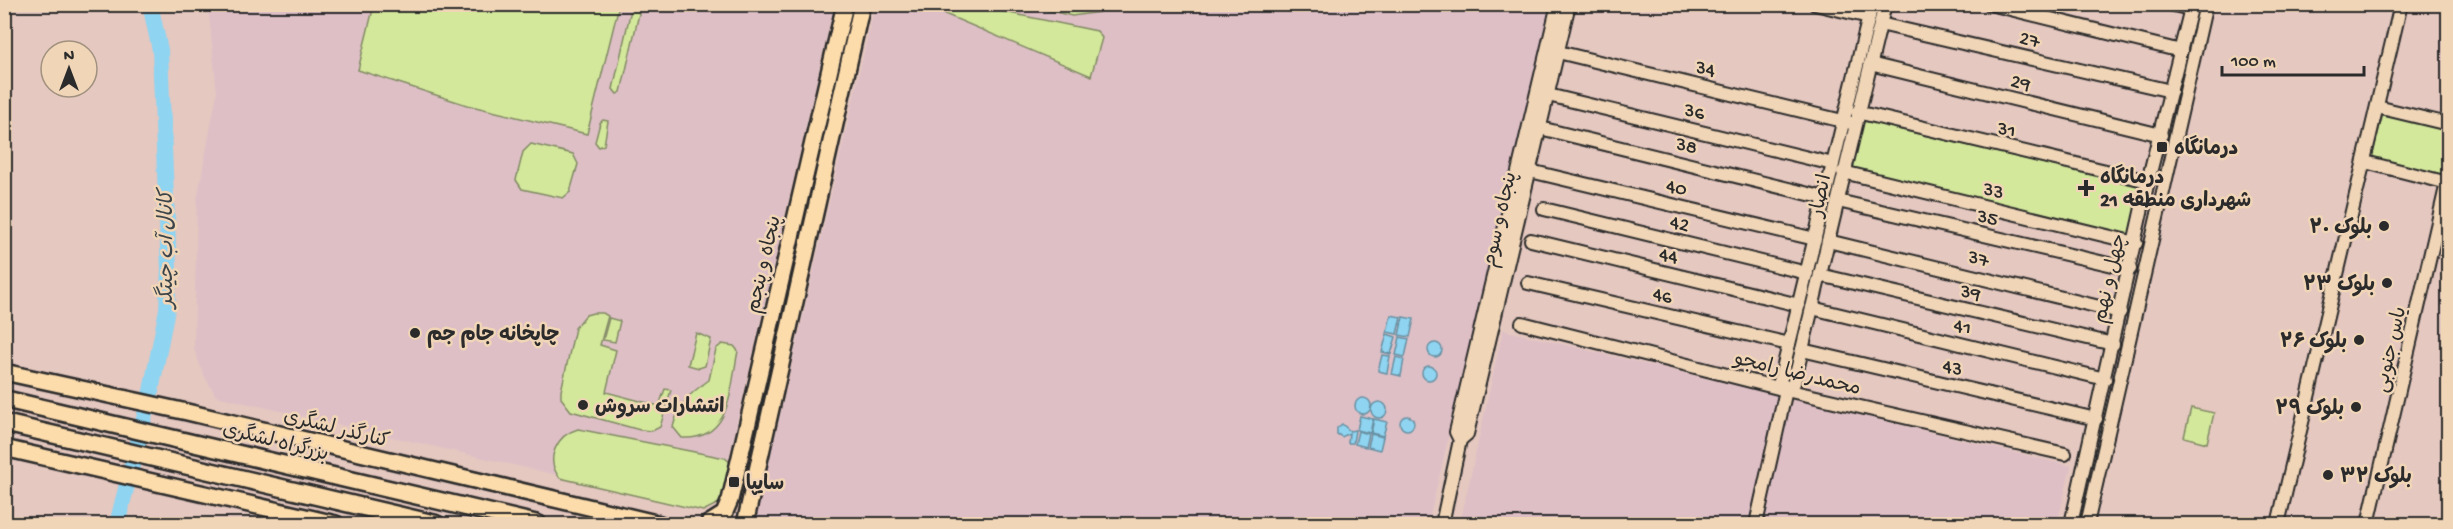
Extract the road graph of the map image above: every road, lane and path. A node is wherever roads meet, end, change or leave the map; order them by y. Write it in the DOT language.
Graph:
graph roads {
  1 [pos="845,4"];
  2 [pos="862,4"];
  3 [pos="1558,4"];
  4 [pos="1569,4"];
  5 [pos="1815,4"];
  6 [pos="1885,4"];
  7 [pos="1990,4"];
  8 [pos="2170,4"];
  9 [pos="2206,4"];
  10 [pos="2401,4"];
  11 [pos="2191,7"];
  12 [pos="1871,11"];
  13 [pos="1880,24"];
  14 [pos="839,31"];
  15 [pos="855,34"];
  16 [pos="2181,51"];
  17 [pos="1558,52"];
  18 [pos="1870,64"];
  19 [pos="2171,91"];
  20 [pos="1548,95"];
  21 [pos="2378,107"];
  22 [pos="1852,119"];
  23 [pos="2448,124"];
  24 [pos="1540,128"];
  25 [pos="2161,135"];
  26 [pos="2365,162"];
  27 [pos="1838,168"];
  28 [pos="1530,171"];
  29 [pos="2148,181"];
  30 [pos="2448,183"];
  31 [pos="1825,198"];
  32 [pos="1838,201"];
  33 [pos="1544,209"];
  34 [pos="1815,239"];
  35 [pos="1531,240"];
  36 [pos="1828,241"];
  37 [pos="2136,243"];
  38 [pos="2130,269"];
  39 [pos="1807,273"];
  40 [pos="1820,275"];
  41 [pos="1528,283"];
  42 [pos="1799,305"];
  43 [pos="1812,308"];
  44 [pos="2121,312"];
  45 [pos="1522,322"];
  46 [pos="1790,344"];
  47 [pos="2113,344"];
  48 [pos="1802,350"];
  49 [pos="4,372"];
  50 [pos="2105,379"];
  51 [pos="4,387"];
  52 [pos="1786,390"];
  53 [pos="4,399"];
  54 [pos="2096,420"];
  55 [pos="110,422"];
  56 [pos="4,423"];
  57 [pos="1460,440"];
  58 [pos="7,451"];
  59 [pos="2065,454"];
  60 [pos="727,507"];
  61 [pos="746,519"];
  62 [pos="336,525"];
  63 [pos="436,525"];
  64 [pos="538,525"];
  65 [pos="660,525"];
  66 [pos="708,525"];
  67 [pos="1442,525"];
  68 [pos="1756,525"];
  69 [pos="2071,525"];
  70 [pos="2087,525"];
  71 [pos="2278,525"];
  72 [pos="2368,525"];
  1 -- 14 [label="main road, پنجاه و پنجم"];
  2 -- 15 [label="main road, پنجاه و پنجم"];
  3 -- 57 [label="street, پنجاه و سوم"];
  4 -- 17 [label="street, پنجاه و سوم"];
  5 -- 12 [label="street"];
  6 -- 13 [label="street, انصار"];
  7 -- 16 [label="street"];
  8 -- 11 [label="street"];
  9 -- 70 [label="street, چهل و نهم"];
  10 -- 21 [label="street"];
  11 -- 16 [label="street, چهل و نهم"];
  12 -- 22 [label="street, انصار"];
  13 -- 18 [label="street, انصار"];
  13 -- 19 [label="street, 27"];
  14 -- 15 [label="main road"];
  14 -- 60 [label="main road, پنجاه و پنجم"];
  15 -- 61 [label="main road, پنجاه و پنجم"];
  16 -- 19 [label="street, چهل و نهم"];
  17 -- 20 [label="street, پنجاه و سوم"];
  17 -- 22 [label="street, 34"];
  18 -- 22 [label="street, انصار"];
  18 -- 25 [label="street, 29"];
  19 -- 25 [label="street, چهل و نهم"];
  20 -- 24 [label="street, پنجاه و سوم"];
  20 -- 27 [label="street, 36"];
  21 -- 23 [label="street"];
  21 -- 26 [label="street"];
  22 -- 27 [label="street, انصار"];
  22 -- 29 [label="street, 31"];
  24 -- 28 [label="street, پنجاه و سوم"];
  24 -- 31 [label="street, 38"];
  25 -- 29 [label="street, چهل و نهم"];
  26 -- 30 [label="street"];
  26 -- 71 [label="street"];
  27 -- 31 [label="street, انصار"];
  27 -- 32 [label="street, انصار"];
  27 -- 37 [label="street, 33"];
  28 -- 34 [label="street, 40"];
  28 -- 57 [label="street, پنجاه و سوم"];
  29 -- 37 [label="street, چهل و نهم"];
  30 -- 72 [label="street, یاس جنوبی"];
  31 -- 34 [label="street, انصار"];
  32 -- 36 [label="street, انصار"];
  32 -- 38 [label="street, 35"];
  33 -- 39 [label="street, 42"];
  34 -- 39 [label="street, انصار"];
  35 -- 42 [label="street, 44"];
  36 -- 40 [label="street, انصار"];
  36 -- 44 [label="street, 37"];
  37 -- 38 [label="street, چهل و نهم"];
  38 -- 44 [label="street, چهل و نهم"];
  39 -- 42 [label="street, انصار"];
  40 -- 43 [label="street, انصار"];
  40 -- 47 [label="street, 39"];
  41 -- 46 [label="street, 46"];
  42 -- 46 [label="street, انصار"];
  43 -- 48 [label="street, انصار"];
  43 -- 50 [label="street, 41"];
  44 -- 47 [label="street, چهل و نهم"];
  45 -- 52 [label="street, محمدرضا رامجو"];
  46 -- 52 [label="street, انصار"];
  47 -- 50 [label="street, چهل و نهم"];
  48 -- 52 [label="street, انصار"];
  48 -- 54 [label="street, 43"];
  49 -- 65 [label="main road, کنارگذر لشگری"];
  50 -- 54 [label="street, چهل و نهم"];
  51 -- 55 [label="highway"];
  52 -- 59 [label="street, محمدرضا رامجو"];
  52 -- 68 [label="street, انصار"];
  53 -- 55 [label="highway, بزرگراه لشگری"];
  54 -- 69 [label="street, چهل و نهم"];
  55 -- 64 [label="highway, بزرگراه لشگری"];
  56 -- 63 [label="highway"];
  57 -- 67 [label="street, پنجاه و سوم"];
  58 -- 62 [label="main road"];
  60 -- 61 [label="main road"];
  60 -- 66 [label="main road"];
}
